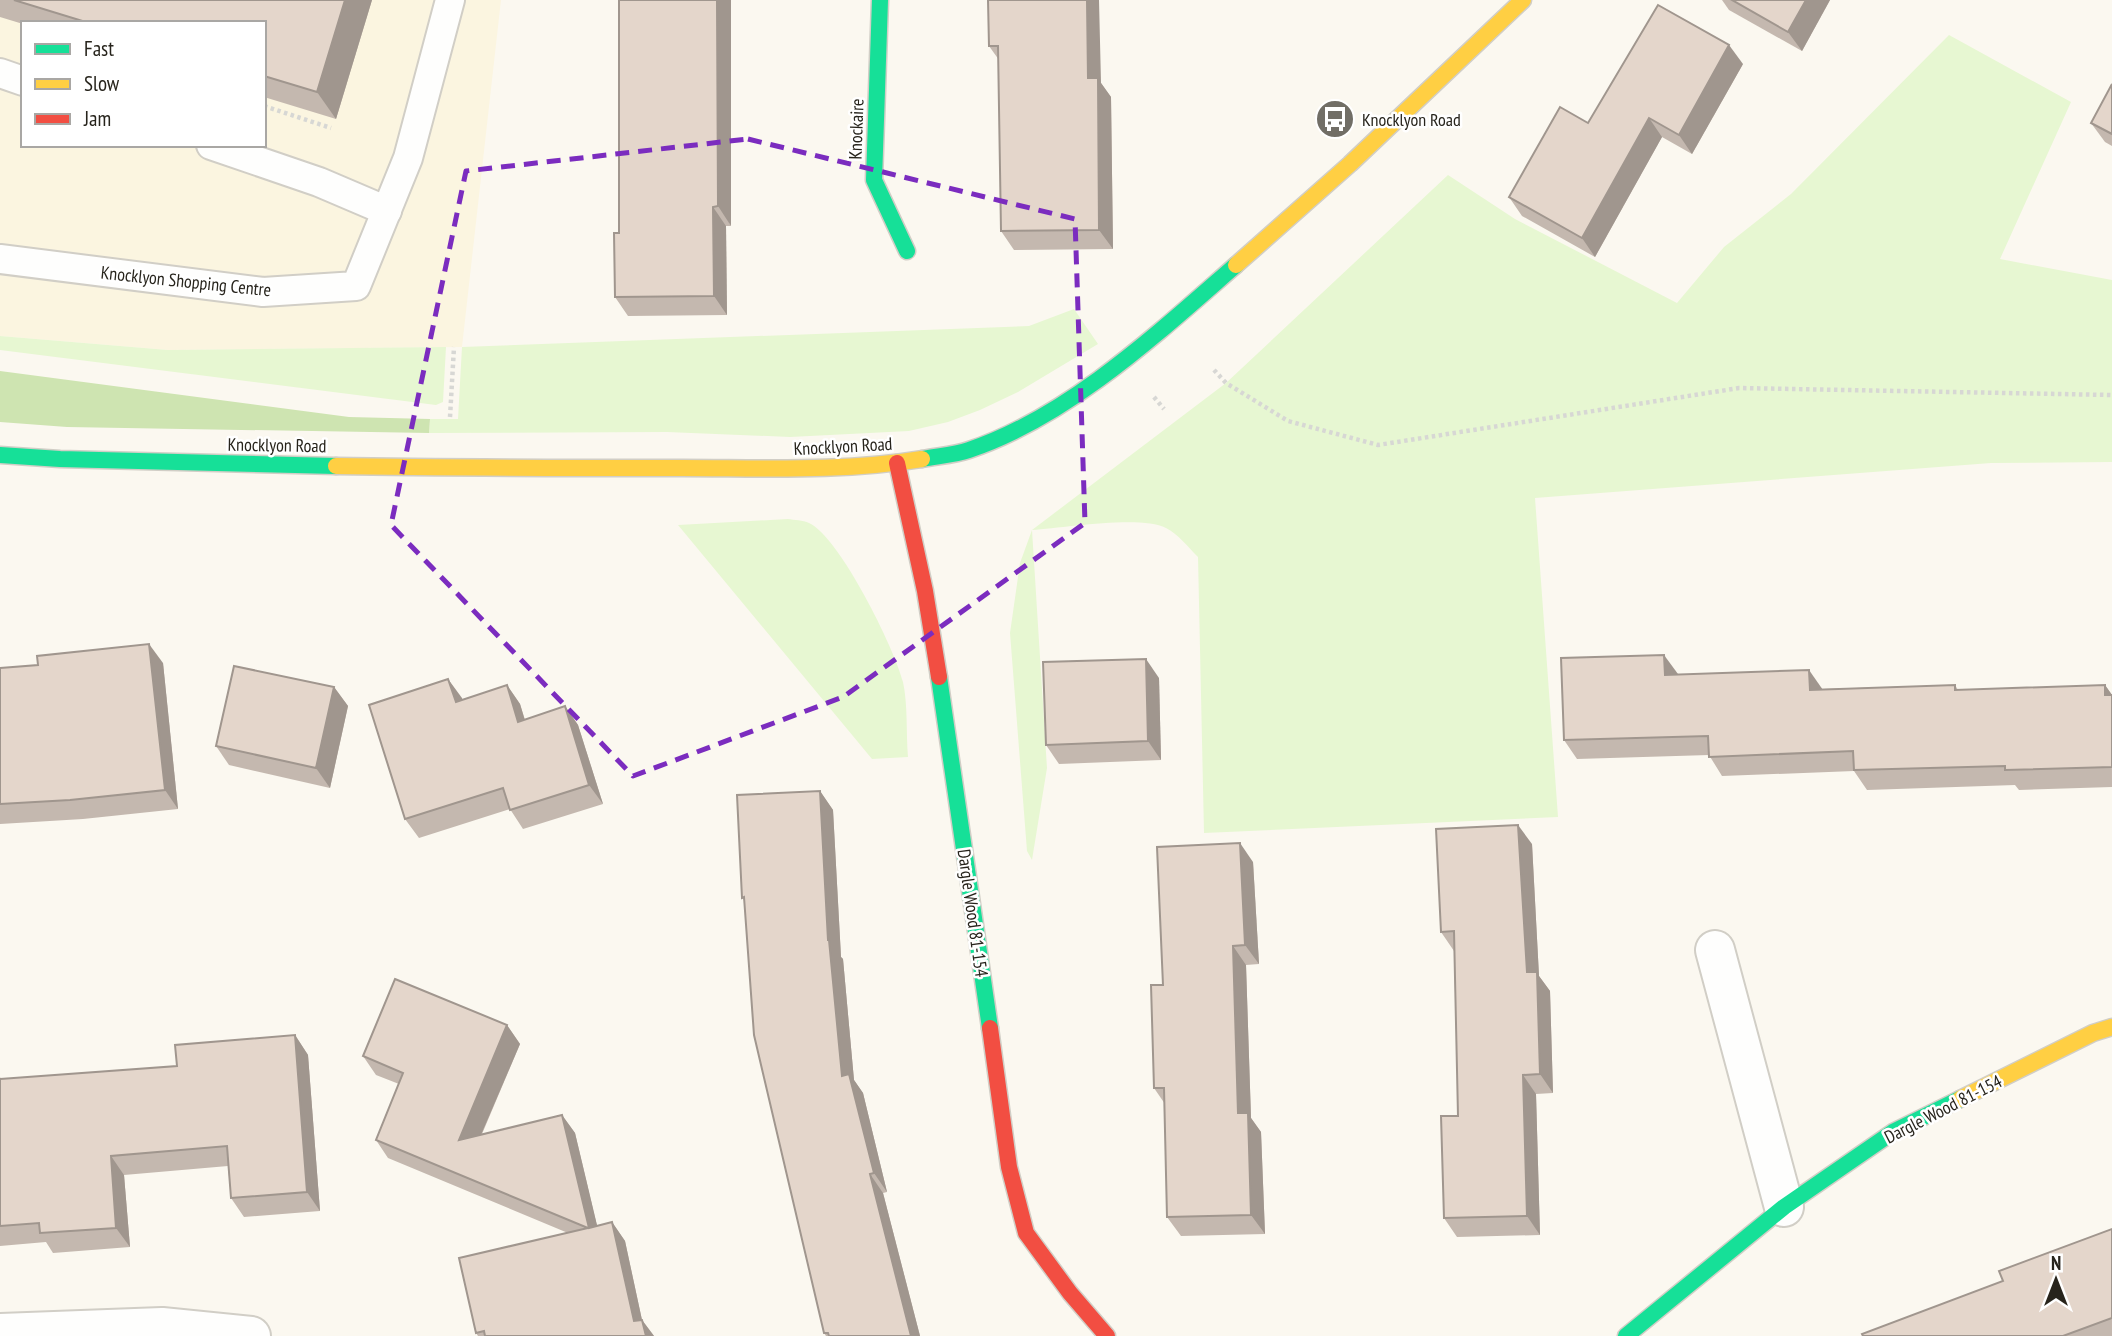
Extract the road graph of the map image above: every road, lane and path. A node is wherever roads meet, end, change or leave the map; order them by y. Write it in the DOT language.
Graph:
graph roads {
  1 [pos="450,0"];
  2 [pos="880,0"];
  3 [pos="1523,0"];
  4 [pos="0,74"];
  5 [pos="21,80"];
  6 [pos="266,107"];
  7 [pos="331,128"];
  8 [pos="217,147"];
  9 [pos="387,211"];
  10 [pos="907,251"];
  11 [pos="0,259"];
  12 [pos="454,347"];
  13 [pos="1214,370"];
  14 [pos="2112,395"];
  15 [pos="450,417"];
  16 [pos="0,455"];
  17 [pos="897,463"];
  18 [pos="1715,950"];
  19 [pos="2112,1027"];
  20 [pos="1784,1207"];
  21 [pos="0,1333"];
  22 [pos="251,1336"];
  23 [pos="1107,1336"];
  24 [pos="1626,1336"];
  1 -- 9 [label="lane"];
  2 -- 10 [label="street, Knockaire"];
  3 -- 17 [label="street, Knocklyon Road"];
  4 -- 5 [label="lane"];
  6 -- 7 [label="path"];
  8 -- 9 [label="lane"];
  9 -- 11 [label="lane, Knocklyon Shopping Centre"];
  12 -- 15 [label="path"];
  13 -- 14 [label="path"];
  16 -- 17 [label="street, Knocklyon Road"];
  17 -- 23 [label="street, Dargle Wood 81-154"];
  18 -- 20 [label="street"];
  19 -- 20 [label="street, Dargle Wood 81-154"];
  20 -- 24 [label="street, Dargle Wood 81-154"];
  21 -- 22 [label="street"];
}
